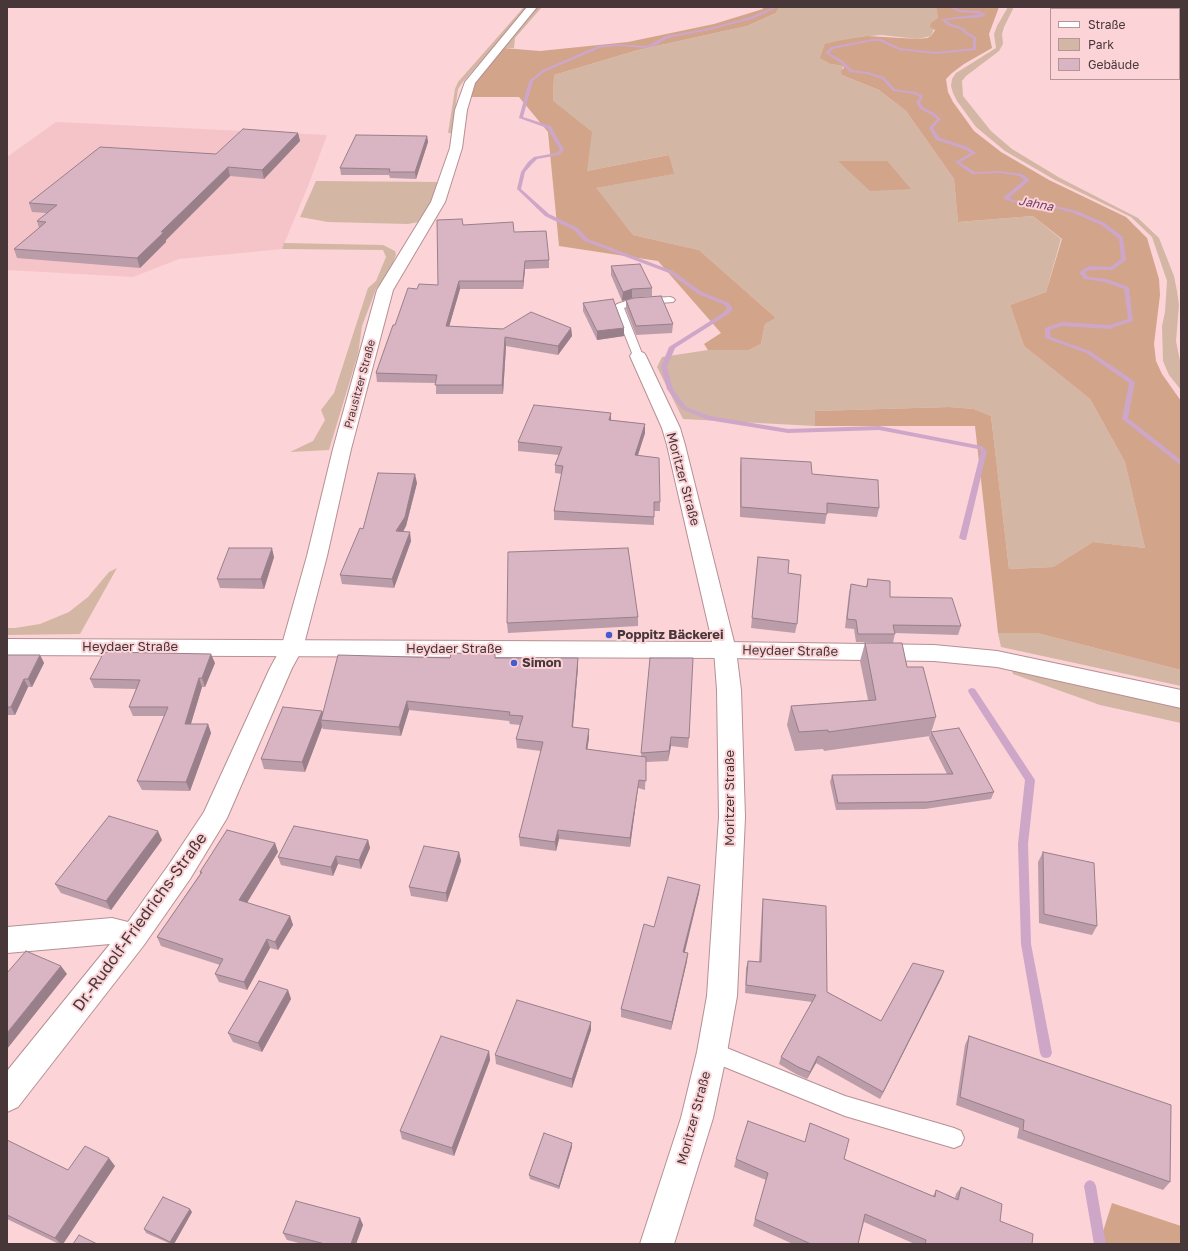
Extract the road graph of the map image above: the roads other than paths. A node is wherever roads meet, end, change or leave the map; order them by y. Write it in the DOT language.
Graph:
graph roads {
  1 [pos="532,7"];
  2 [pos="670,300"];
  3 [pos="638,356"];
  4 [pos="7,646"];
  5 [pos="292,648"];
  6 [pos="725,650"];
  7 [pos="1181,699"];
  8 [pos="134,936"];
  9 [pos="7,940"];
  10 [pos="712,1052"];
  11 [pos="7,1096"];
  12 [pos="954,1138"];
  13 [pos="657,1244"];
  1 -- 5 [label="street, Prausitzer Straße"];
  2 -- 3 [label="lane"];
  3 -- 6 [label="street, Moritzer Straße"];
  4 -- 5 [label="street, Heydaer Straße"];
  5 -- 6 [label="street, Heydaer Straße"];
  5 -- 8 [label="street, Dr.-Rudolf-Friedrichs-Straße"];
  6 -- 7 [label="street, Heydaer Straße"];
  6 -- 10 [label="street, Moritzer Straße"];
  8 -- 9 [label="street"];
  8 -- 11 [label="street, Dr.-Rudolf-Friedrichs-Straße"];
  10 -- 12 [label="lane"];
  10 -- 13 [label="street, Moritzer Straße"];
}
